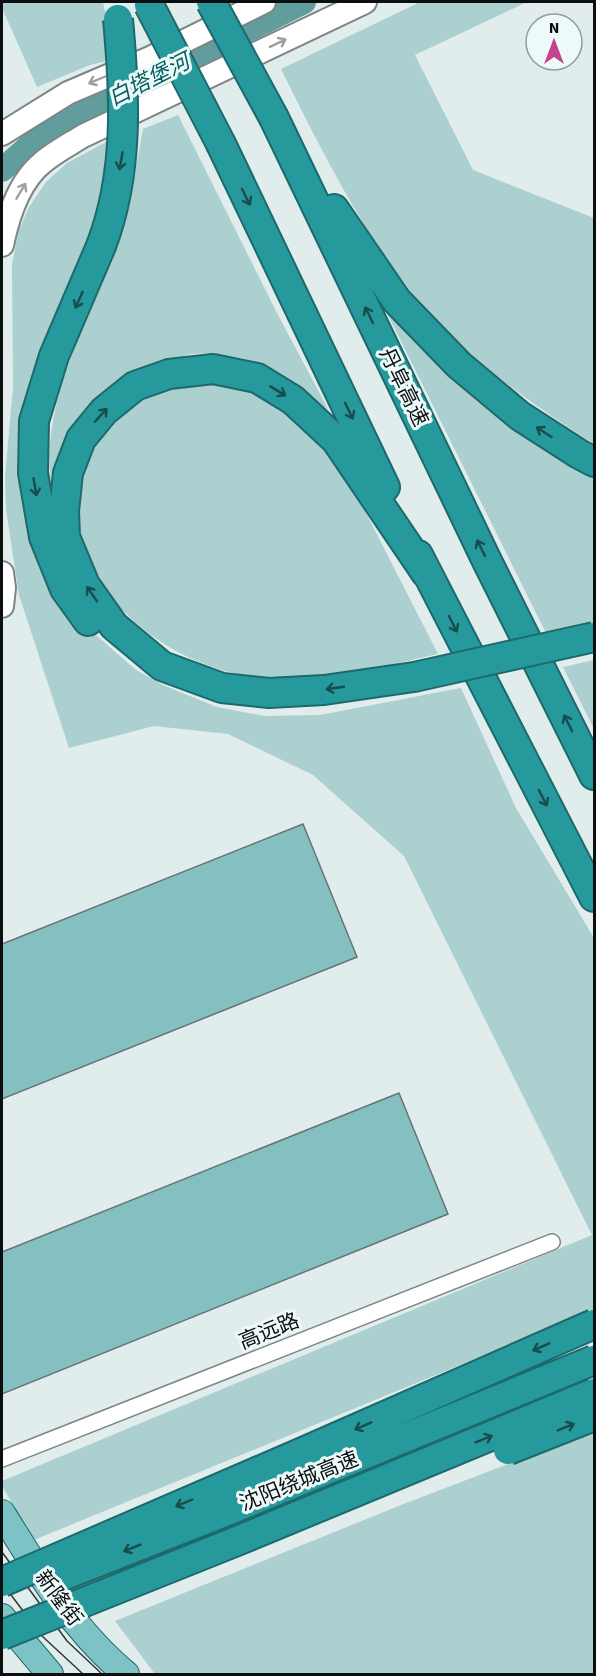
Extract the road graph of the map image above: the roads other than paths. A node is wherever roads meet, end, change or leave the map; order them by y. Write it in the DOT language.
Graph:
graph roads {
  1 [pos="211,2"];
  2 [pos="264,2"];
  3 [pos="365,2"];
  4 [pos="149,3"];
  5 [pos="115,10"];
  6 [pos="278,125"];
  7 [pos="2,134"];
  8 [pos="2,245"];
  9 [pos="594,462"];
  10 [pos="2,573"];
  11 [pos="426,573"];
  12 [pos="2,606"];
  13 [pos="594,637"];
  14 [pos="594,653"];
  15 [pos="417,685"];
  16 [pos="594,775"];
  17 [pos="594,897"];
  18 [pos="552,1242"];
  19 [pos="594,1324"];
  20 [pos="594,1360"];
  21 [pos="594,1393"];
  22 [pos="594,1416"];
  23 [pos="2,1459"];
  24 [pos="2,1513"];
  25 [pos="2,1582"];
  26 [pos="2,1600"];
  27 [pos="2,1617"];
  28 [pos="2,1635"];
  29 [pos="2,1643"];
  30 [pos="50,1674"];
  31 [pos="126,1674"];
  1 -- 6 [label="highway, 丹阜高速, bridge"];
  2 -- 7 [label="main road, one-way"];
  8 -- 3 [label="main road, one-way"];
  4 -- 11 [label="highway, one-way, bridge"];
  5 -- 15 [label="highway, one-way, bridge"];
  9 -- 6 [label="highway, one-way"];
  16 -- 6 [label="highway, 丹阜高速, one-way"];
  10 -- 12 [label="main road"];
  15 -- 11 [label="highway, one-way"];
  11 -- 17 [label="highway, one-way"];
  13 -- 15 [label="highway, bridge"];
  14 -- 15 [label="highway"];
  18 -- 23 [label="street, 高远路"];
  19 -- 25 [label="highway, one-way, bridge"];
  20 -- 26 [label="highway, 沈阳绕城高速, one-way, bridge"];
  28 -- 21 [label="highway, one-way, bridge"];
  29 -- 22 [label="highway, one-way, bridge"];
  24 -- 31 [label="main road, 新隆街"];
  27 -- 30 [label="main road"];
}
